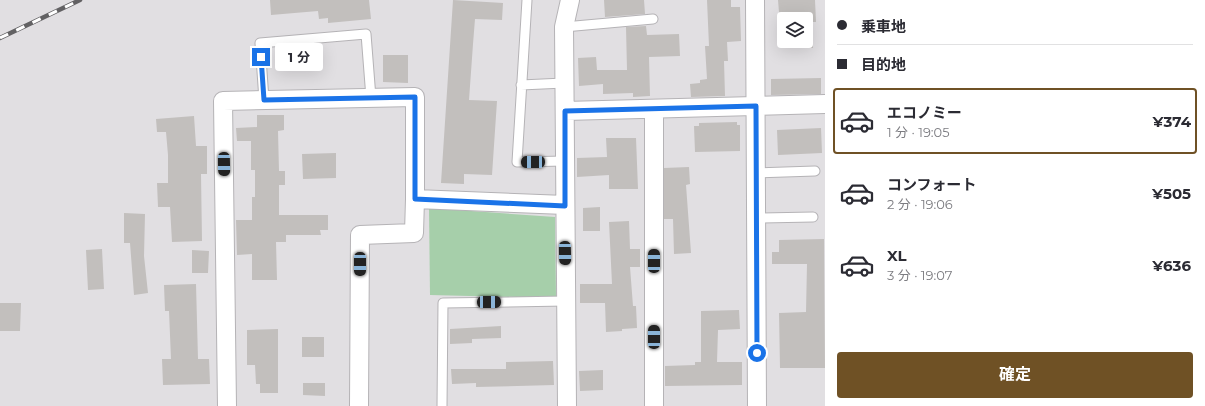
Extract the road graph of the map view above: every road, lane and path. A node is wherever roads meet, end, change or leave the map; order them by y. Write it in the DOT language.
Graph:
graph roads {
  1 [pos="527,0"];
  2 [pos="570,0"];
  3 [pos="756,0"];
  4 [pos="653,20"];
  5 [pos="564,27"];
  6 [pos="564,83"];
  7 [pos="521,84"];
  8 [pos="371,98"];
  9 [pos="264,100"];
  10 [pos="825,104"];
  11 [pos="756,106"];
  12 [pos="654,109"];
  13 [pos="565,111"];
  14 [pos="565,161"];
  15 [pos="815,171"];
  16 [pos="756,172"];
  17 [pos="415,199"];
  18 [pos="565,206"];
  19 [pos="813,217"];
  20 [pos="756,218"];
  21 [pos="566,301"];
  22 [pos="227,406"];
  23 [pos="359,406"];
  24 [pos="442,406"];
  25 [pos="567,406"];
  26 [pos="654,406"];
  27 [pos="757,406"];
  1 -- 7 [label="lane"];
  2 -- 5 [label="street"];
  3 -- 11 [label="street"];
  4 -- 5 [label="lane"];
  5 -- 6 [label="street"];
  6 -- 7 [label="lane"];
  6 -- 13 [label="street"];
  7 -- 14 [label="lane"];
  8 -- 9 [label="street"];
  8 -- 9 [label="lane"];
  8 -- 17 [label="street"];
  9 -- 22 [label="street"];
  10 -- 11 [label="street"];
  11 -- 12 [label="street"];
  11 -- 16 [label="street"];
  12 -- 13 [label="street"];
  12 -- 26 [label="street"];
  13 -- 14 [label="street"];
  14 -- 18 [label="street"];
  15 -- 16 [label="lane"];
  16 -- 20 [label="street"];
  17 -- 18 [label="street"];
  17 -- 23 [label="street"];
  18 -- 21 [label="street"];
  19 -- 20 [label="lane"];
  20 -- 27 [label="street"];
  21 -- 24 [label="lane"];
  21 -- 25 [label="street"];
}
